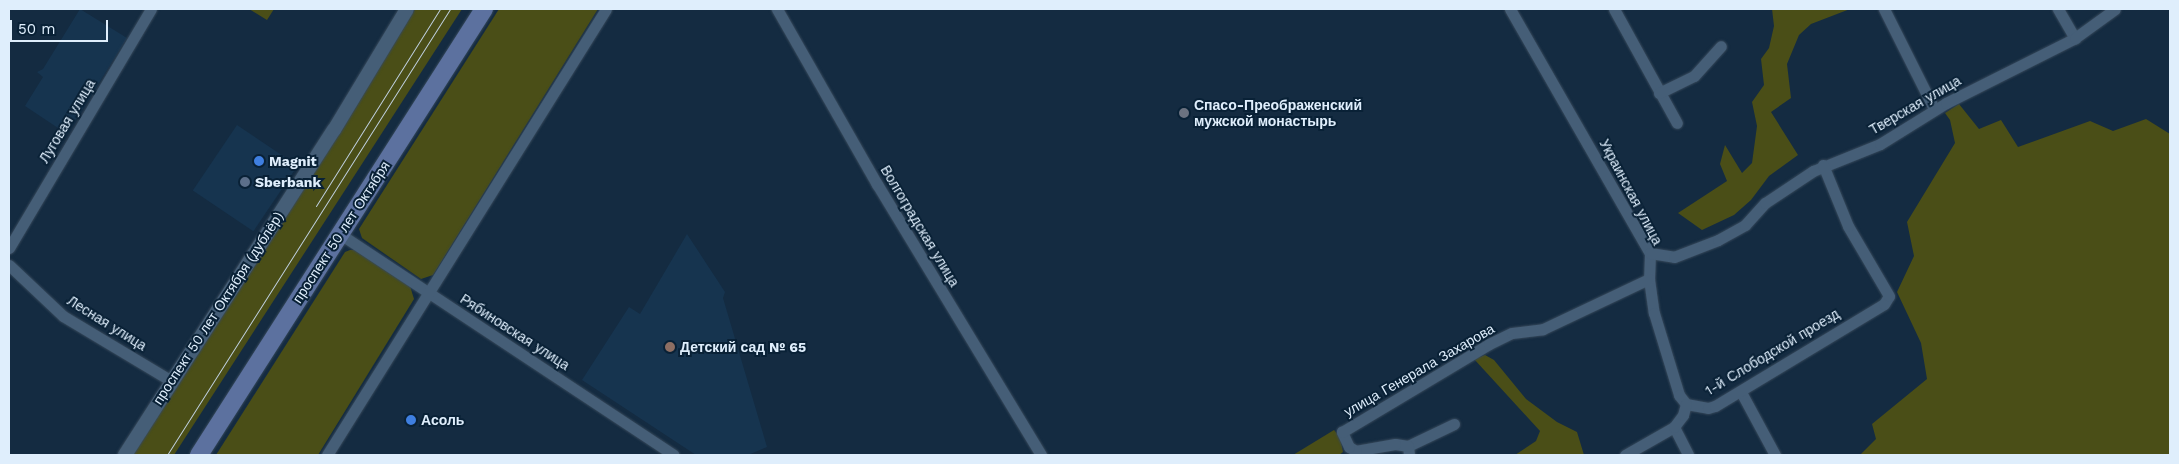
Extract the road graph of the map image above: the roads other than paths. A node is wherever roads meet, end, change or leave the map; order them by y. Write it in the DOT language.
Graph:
graph roads {
  1 [pos="151,9"];
  2 [pos="407,9"];
  3 [pos="484,9"];
  4 [pos="606,9"];
  5 [pos="777,9"];
  6 [pos="1510,9"];
  7 [pos="1614,9"];
  8 [pos="1884,9"];
  9 [pos="2058,9"];
  10 [pos="2114,9"];
  11 [pos="2075,38"];
  12 [pos="1721,46"];
  13 [pos="1660,93"];
  14 [pos="1934,109"];
  15 [pos="1676,124"];
  16 [pos="1823,165"];
  17 [pos="340,234"];
  18 [pos="9,248"];
  19 [pos="1650,254"];
  20 [pos="9,265"];
  21 [pos="1649,279"];
  22 [pos="430,291"];
  23 [pos="170,380"];
  24 [pos="1741,392"];
  25 [pos="1686,404"];
  26 [pos="1454,424"];
  27 [pos="1674,427"];
  28 [pos="1408,451"];
  29 [pos="125,455"];
  30 [pos="199,455"];
  31 [pos="327,455"];
  32 [pos="674,455"];
  33 [pos="1041,455"];
  34 [pos="1625,455"];
  35 [pos="1688,455"];
  36 [pos="1775,455"];
  1 -- 18 [label="street, Луговая улица"];
  2 -- 23 [label="street, проспект 50 лет Октября (дублёр)"];
  3 -- 17 [label="main road, проспект 50 лет Октября"];
  4 -- 22 [label="street"];
  5 -- 33 [label="street, Волгоградская улица"];
  6 -- 19 [label="street, Украинская улица"];
  7 -- 13 [label="street"];
  8 -- 14 [label="street"];
  9 -- 11 [label="street"];
  10 -- 11 [label="street, Тверская улица"];
  11 -- 14 [label="street, Тверская улица"];
  12 -- 13 [label="street"];
  13 -- 15 [label="street"];
  14 -- 16 [label="street, Тверская улица"];
  16 -- 19 [label="street, Тверская улица"];
  16 -- 24 [label="street, 1-й Слободской проезд"];
  17 -- 22 [label="street, Рябиновская улица"];
  17 -- 30 [label="main road, проспект 50 лет Октября"];
  19 -- 21 [label="street, Украинская улица"];
  20 -- 23 [label="street, Лесная улица"];
  21 -- 25 [label="street, Украинская улица"];
  21 -- 28 [label="street, улица Генерала Захарова"];
  22 -- 31 [label="street"];
  22 -- 32 [label="street, Рябиновская улица"];
  23 -- 29 [label="street, проспект 50 лет Октября (дублёр)"];
  24 -- 25 [label="street, 1-й Слободской проезд"];
  24 -- 36 [label="street"];
  25 -- 27 [label="street"];
  26 -- 28 [label="street"];
  27 -- 34 [label="street"];
  27 -- 35 [label="street"];
}
